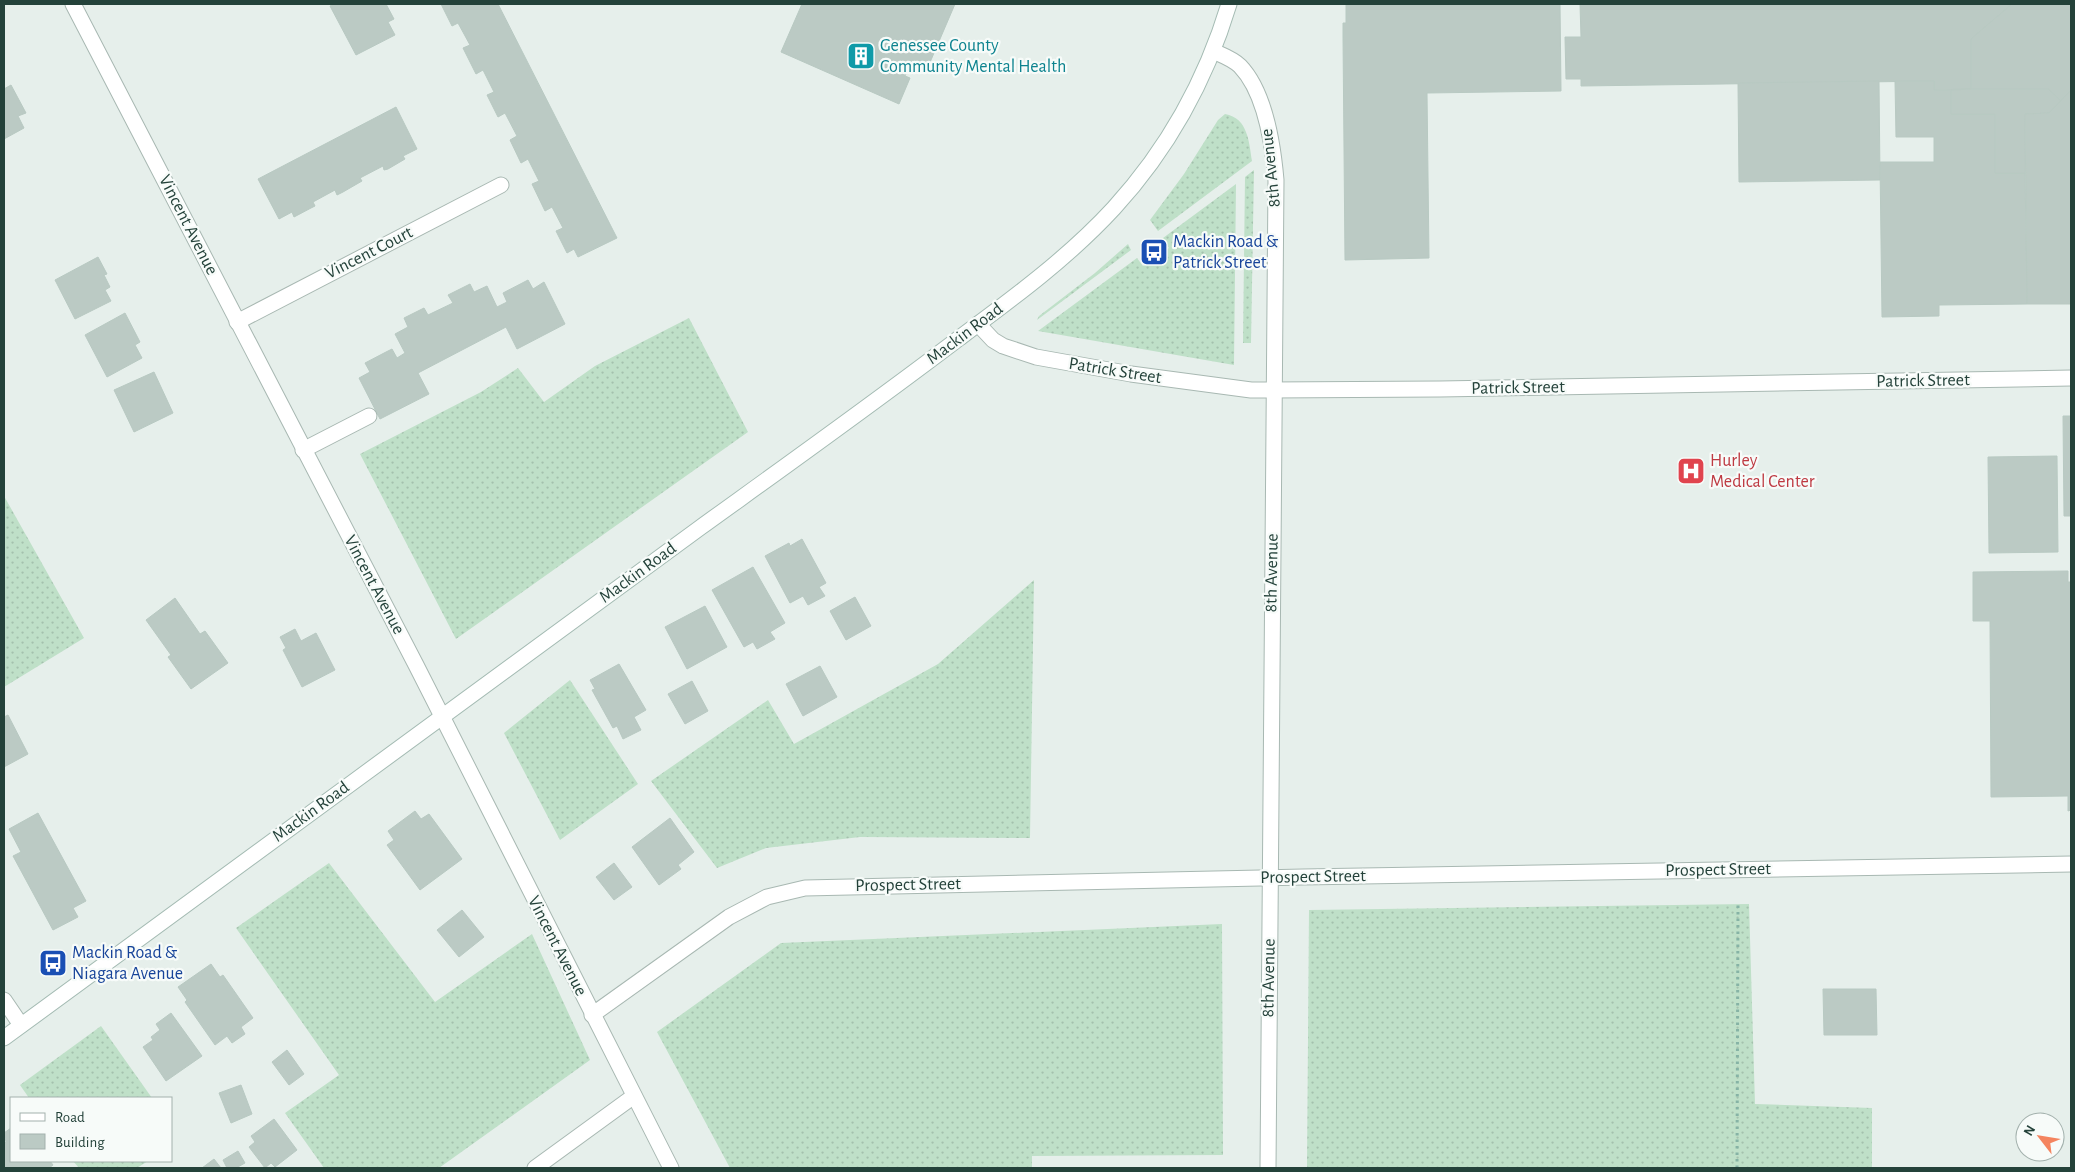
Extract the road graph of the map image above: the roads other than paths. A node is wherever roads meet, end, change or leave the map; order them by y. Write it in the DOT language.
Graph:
graph roads {
  1 [pos="74,4"];
  2 [pos="1229,4"];
  3 [pos="1213,51"];
  4 [pos="502,185"];
  5 [pos="237,322"];
  6 [pos="978,324"];
  7 [pos="2071,378"];
  8 [pos="1274,390"];
  9 [pos="368,416"];
  10 [pos="303,450"];
  11 [pos="441,716"];
  12 [pos="2071,864"];
  13 [pos="1270,877"];
  14 [pos="4,1000"];
  15 [pos="592,1015"];
  16 [pos="21,1025"];
  17 [pos="4,1038"];
  18 [pos="634,1096"];
  19 [pos="535,1168"];
  20 [pos="671,1168"];
  21 [pos="1268,1168"];
  1 -- 5 [label="street, Vincent Avenue"];
  2 -- 3 [label="street"];
  3 -- 6 [label="street, Mackin Road"];
  3 -- 8 [label="street, 8th Avenue"];
  4 -- 5 [label="street, Vincent Court"];
  5 -- 10 [label="street, Vincent Avenue"];
  6 -- 8 [label="street, Patrick Street"];
  6 -- 11 [label="street, Mackin Road"];
  7 -- 8 [label="street, Patrick Street"];
  8 -- 13 [label="street, 8th Avenue"];
  9 -- 10 [label="street"];
  10 -- 11 [label="street, Vincent Avenue"];
  11 -- 15 [label="street, Vincent Avenue"];
  11 -- 16 [label="street, Mackin Road"];
  12 -- 13 [label="street, Prospect Street"];
  13 -- 15 [label="street, Prospect Street"];
  13 -- 21 [label="street, 8th Avenue"];
  14 -- 16 [label="street"];
  15 -- 18 [label="street, Vincent Avenue"];
  16 -- 17 [label="street, Mackin Road"];
  18 -- 19 [label="street"];
  18 -- 20 [label="street, Vincent Avenue"];
}
